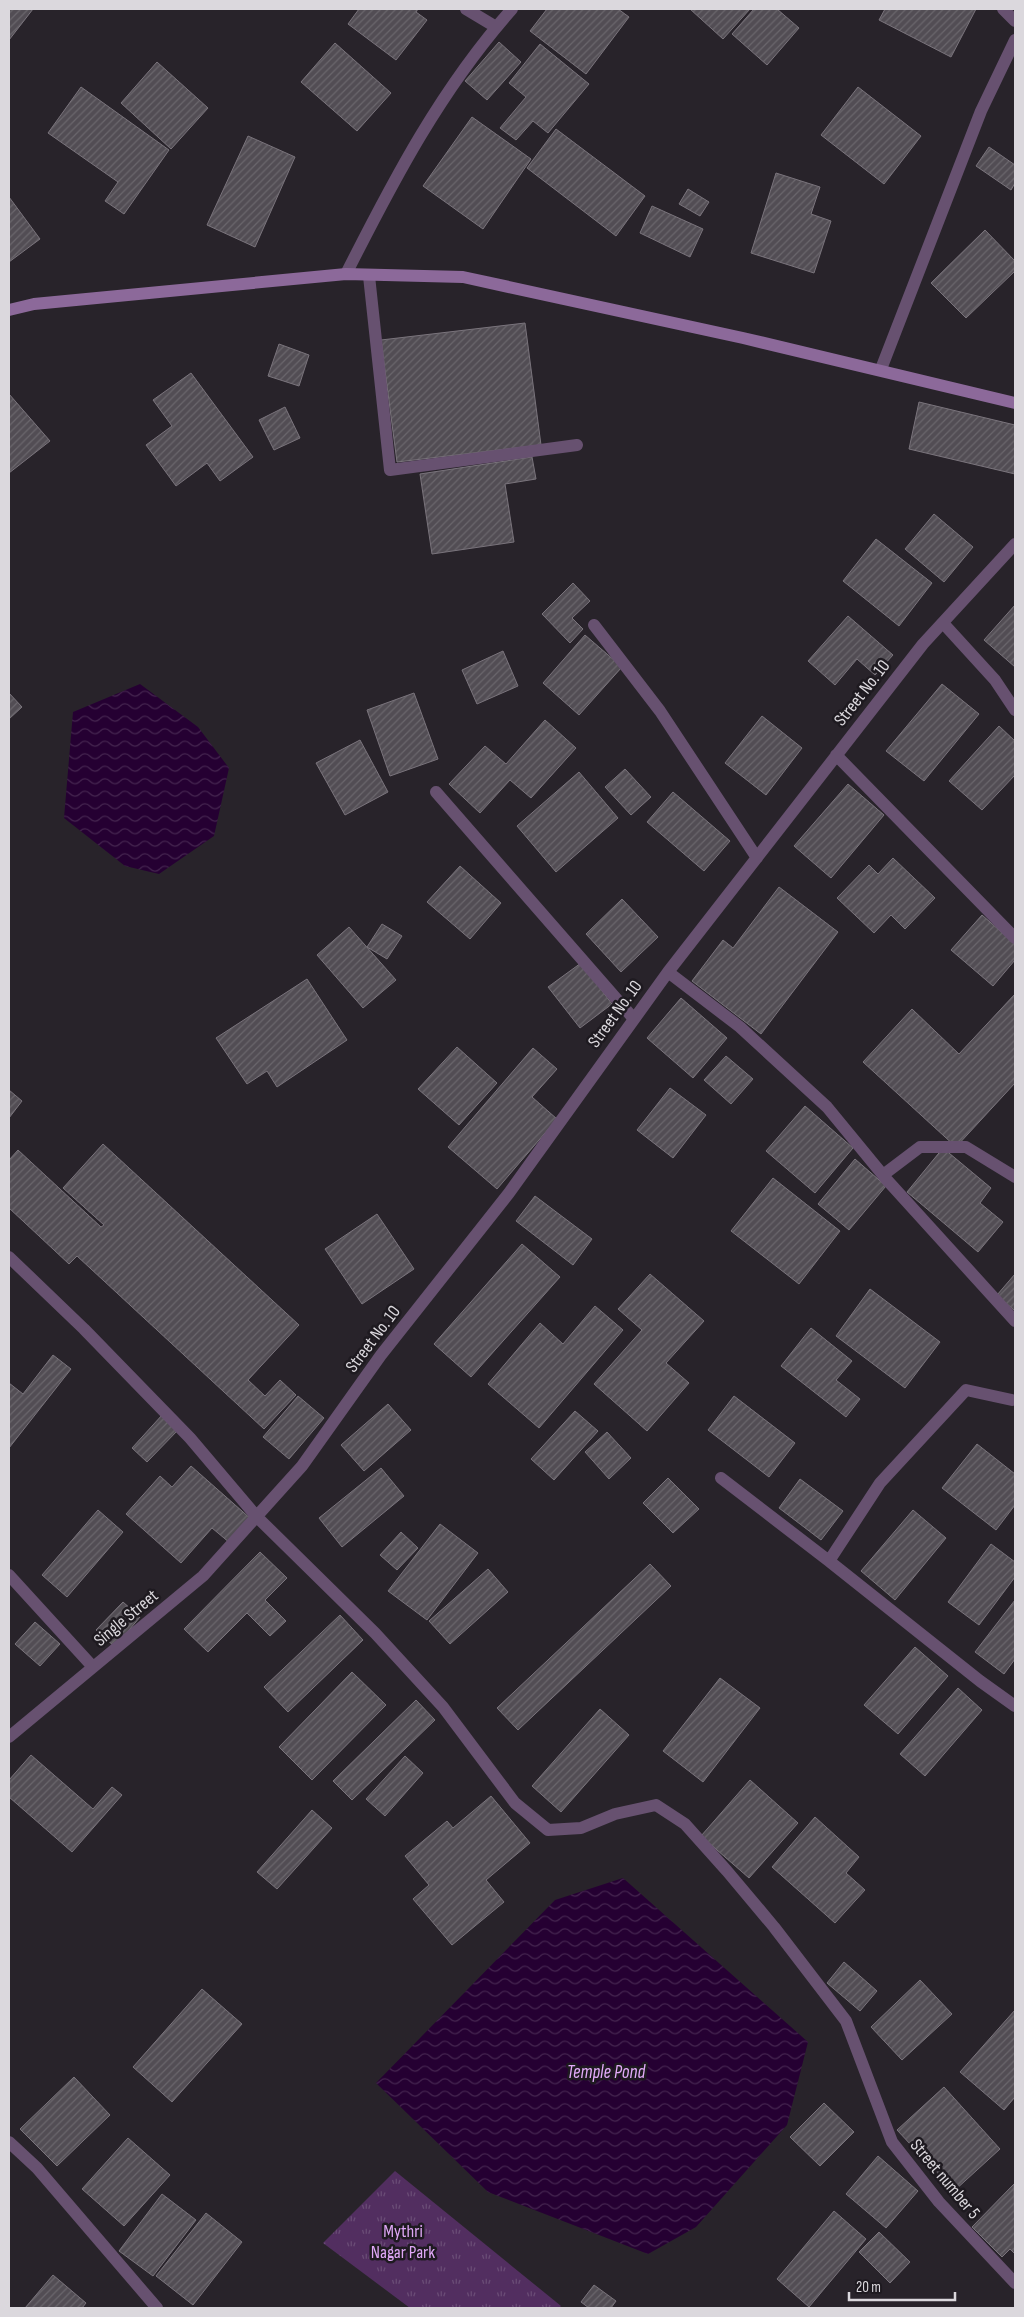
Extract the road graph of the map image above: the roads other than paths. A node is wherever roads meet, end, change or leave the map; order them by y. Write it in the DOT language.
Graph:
graph roads {
  1 [pos="466,9"];
  2 [pos="512,9"];
  3 [pos="1003,9"];
  4 [pos="1015,22"];
  5 [pos="496,27"];
  6 [pos="1015,40"];
  7 [pos="346,274"];
  8 [pos="369,276"];
  9 [pos="9,310"];
  10 [pos="881,369"];
  11 [pos="1015,403"];
  12 [pos="577,446"];
  13 [pos="1015,544"];
  14 [pos="943,623"];
  15 [pos="594,625"];
  16 [pos="1015,710"];
  17 [pos="836,755"];
  18 [pos="436,792"];
  19 [pos="757,858"];
  20 [pos="1015,938"];
  21 [pos="668,972"];
  22 [pos="634,1019"];
  23 [pos="883,1175"];
  24 [pos="1015,1177"];
  25 [pos="9,1257"];
  26 [pos="1015,1321"];
  27 [pos="1014,1398"];
  28 [pos="721,1478"];
  29 [pos="257,1517"];
  30 [pos="829,1561"];
  31 [pos="9,1575"];
  32 [pos="94,1667"];
  33 [pos="1015,1706"];
  34 [pos="9,1737"];
  35 [pos="9,2142"];
  36 [pos="1015,2283"];
  37 [pos="157,2308"];
  1 -- 5 [label="street"];
  2 -- 5 [label="street"];
  3 -- 4 [label="street"];
  5 -- 7 [label="street"];
  6 -- 10 [label="street"];
  7 -- 8 [label="street"];
  7 -- 9 [label="street"];
  8 -- 10 [label="street"];
  8 -- 12 [label="street"];
  10 -- 11 [label="street"];
  13 -- 14 [label="street, Street No. 10"];
  14 -- 16 [label="street"];
  14 -- 17 [label="street, Street No. 10"];
  15 -- 19 [label="street"];
  17 -- 19 [label="street, Street No. 10"];
  17 -- 20 [label="street"];
  18 -- 22 [label="street"];
  19 -- 21 [label="street, Street No. 10"];
  21 -- 22 [label="street, Street No. 10"];
  21 -- 23 [label="street"];
  22 -- 29 [label="street, Street No. 10"];
  23 -- 24 [label="street"];
  23 -- 26 [label="street"];
  25 -- 29 [label="street"];
  27 -- 30 [label="street"];
  28 -- 30 [label="street"];
  29 -- 32 [label="street, Single Street"];
  29 -- 36 [label="street, Street number 5"];
  30 -- 33 [label="street"];
  31 -- 32 [label="street"];
  32 -- 34 [label="street, Single Street"];
  35 -- 37 [label="street"];
}
